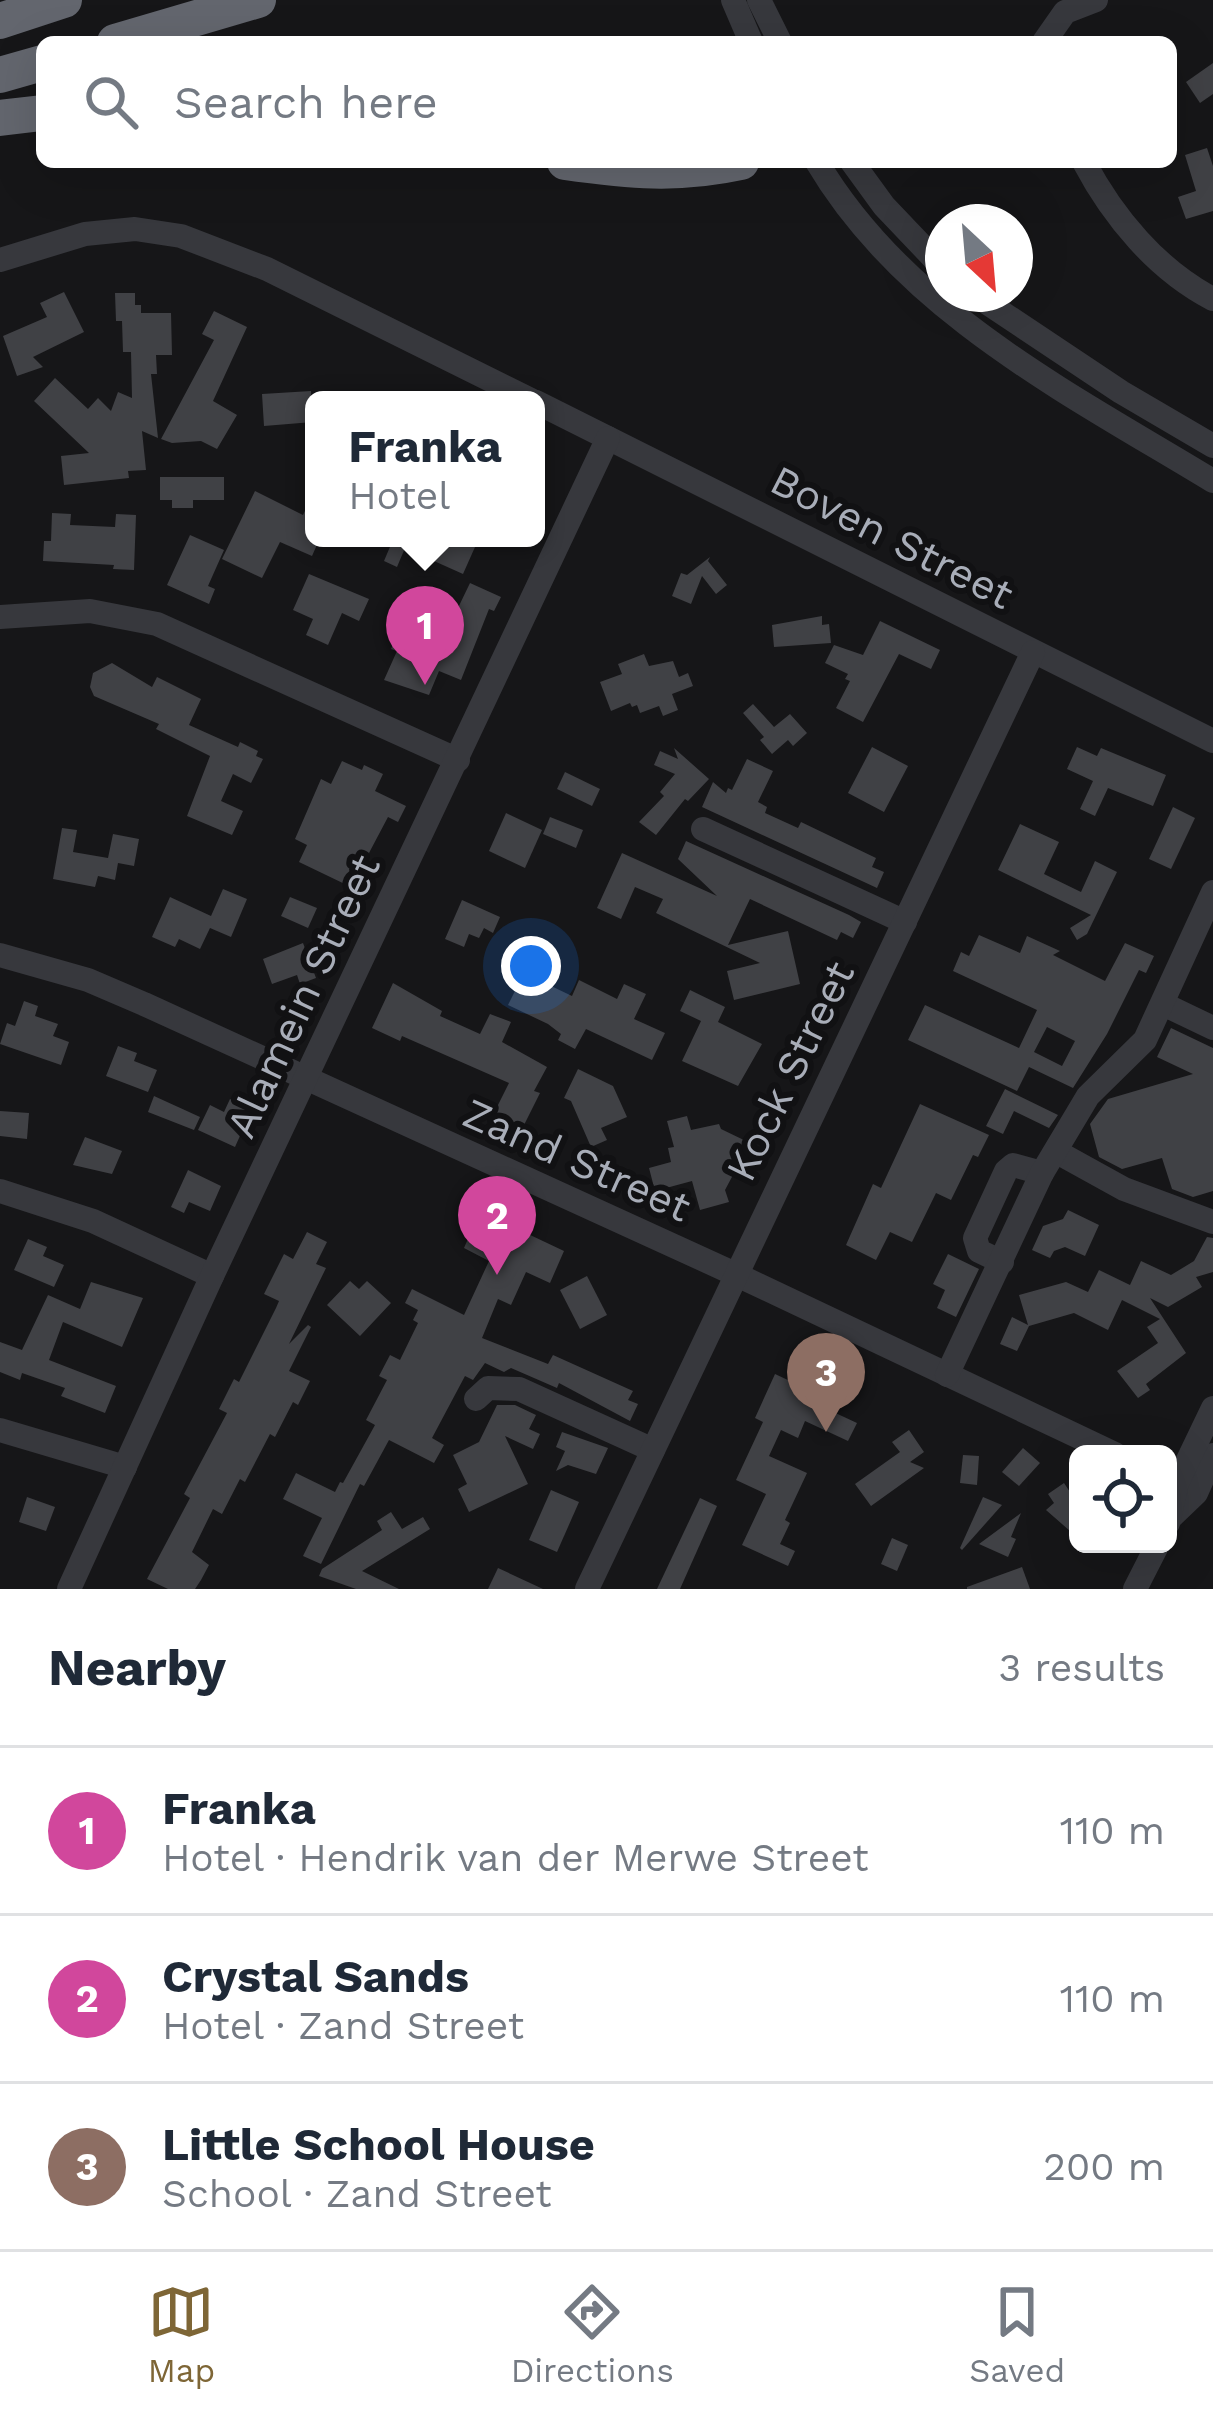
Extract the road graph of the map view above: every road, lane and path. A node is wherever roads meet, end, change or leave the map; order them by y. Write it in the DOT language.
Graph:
graph roads {
  1 [pos="64,0"];
  2 [pos="258,0"];
  3 [pos="734,0"];
  4 [pos="759,0"];
  5 [pos="1096,0"];
  6 [pos="0,21"];
  7 [pos="1049,33"];
  8 [pos="135,36"];
  9 [pos="749,36"];
  10 [pos="777,36"];
  11 [pos="36,65"];
  12 [pos="0,76"];
  13 [pos="36,114"];
  14 [pos="0,118"];
  15 [pos="611,168"];
  16 [pos="692,168"];
  17 [pos="821,168"];
  18 [pos="857,168"];
  19 [pos="1088,168"];
  20 [pos="925,251"];
  21 [pos="0,260"];
  22 [pos="1213,299"];
  23 [pos="1001,312"];
  24 [pos="514,391"];
  25 [pos="545,406"];
  26 [pos="608,438"];
  27 [pos="1213,446"];
  28 [pos="1213,481"];
  29 [pos="0,617"];
  30 [pos="1033,652"];
  31 [pos="1213,741"];
  32 [pos="458,760"];
  33 [pos="703,829"];
  34 [pos="1213,892"];
  35 [pos="905,922"];
  36 [pos="0,955"];
  37 [pos="1163,1004"];
  38 [pos="1213,1028"];
  39 [pos="306,1081"];
  40 [pos="1057,1152"];
  41 [pos="0,1191"];
  42 [pos="1213,1222"];
  43 [pos="735,1274"];
  44 [pos="212,1276"];
  45 [pos="946,1375"];
  46 [pos="476,1399"];
  47 [pos="1213,1408"];
  48 [pos="0,1430"];
  49 [pos="1096,1445"];
  50 [pos="652,1450"];
  51 [pos="1213,1455"];
  52 [pos="125,1467"];
  53 [pos="1188,1489"];
  54 [pos="1153,1553"];
  55 [pos="69,1589"];
  56 [pos="587,1589"];
  57 [pos="1135,1589"];
  1 -- 6 [label="highway"];
  2 -- 8 [label="highway"];
  3 -- 9 [label="street"];
  4 -- 10 [label="street"];
  5 -- 7 [label="street"];
  11 -- 12 [label="highway"];
  13 -- 14 [label="highway"];
  15 -- 16 [label="highway"];
  17 -- 28 [label="street"];
  18 -- 20 [label="street"];
  19 -- 22 [label="street"];
  21 -- 24 [label="street, Boven Street"];
  23 -- 27 [label="street"];
  25 -- 26 [label="street, Boven Street"];
  26 -- 30 [label="street, Boven Street"];
  26 -- 32 [label="street, Alamein Street"];
  29 -- 32 [label="street"];
  30 -- 31 [label="street, Boven Street"];
  30 -- 35 [label="street, Kock Street"];
  32 -- 39 [label="street, Alamein Street"];
  33 -- 35 [label="street"];
  34 -- 37 [label="street"];
  35 -- 43 [label="street, Kock Street"];
  36 -- 39 [label="street, Zand Street"];
  37 -- 38 [label="street"];
  37 -- 40 [label="street"];
  39 -- 43 [label="street, Zand Street"];
  39 -- 44 [label="street, Alamein Street"];
  40 -- 42 [label="street"];
  40 -- 45 [label="street"];
  41 -- 44 [label="street"];
  43 -- 45 [label="street, Zand Street"];
  43 -- 50 [label="street, Kock Street"];
  44 -- 52 [label="street, Alamein Street"];
  45 -- 49 [label="street, Zand Street"];
  46 -- 50 [label="street"];
  47 -- 53 [label="street"];
  48 -- 52 [label="street"];
  50 -- 56 [label="street, Kock Street"];
  51 -- 53 [label="street"];
  52 -- 55 [label="street, Alamein Street"];
  54 -- 57 [label="street"];
}
